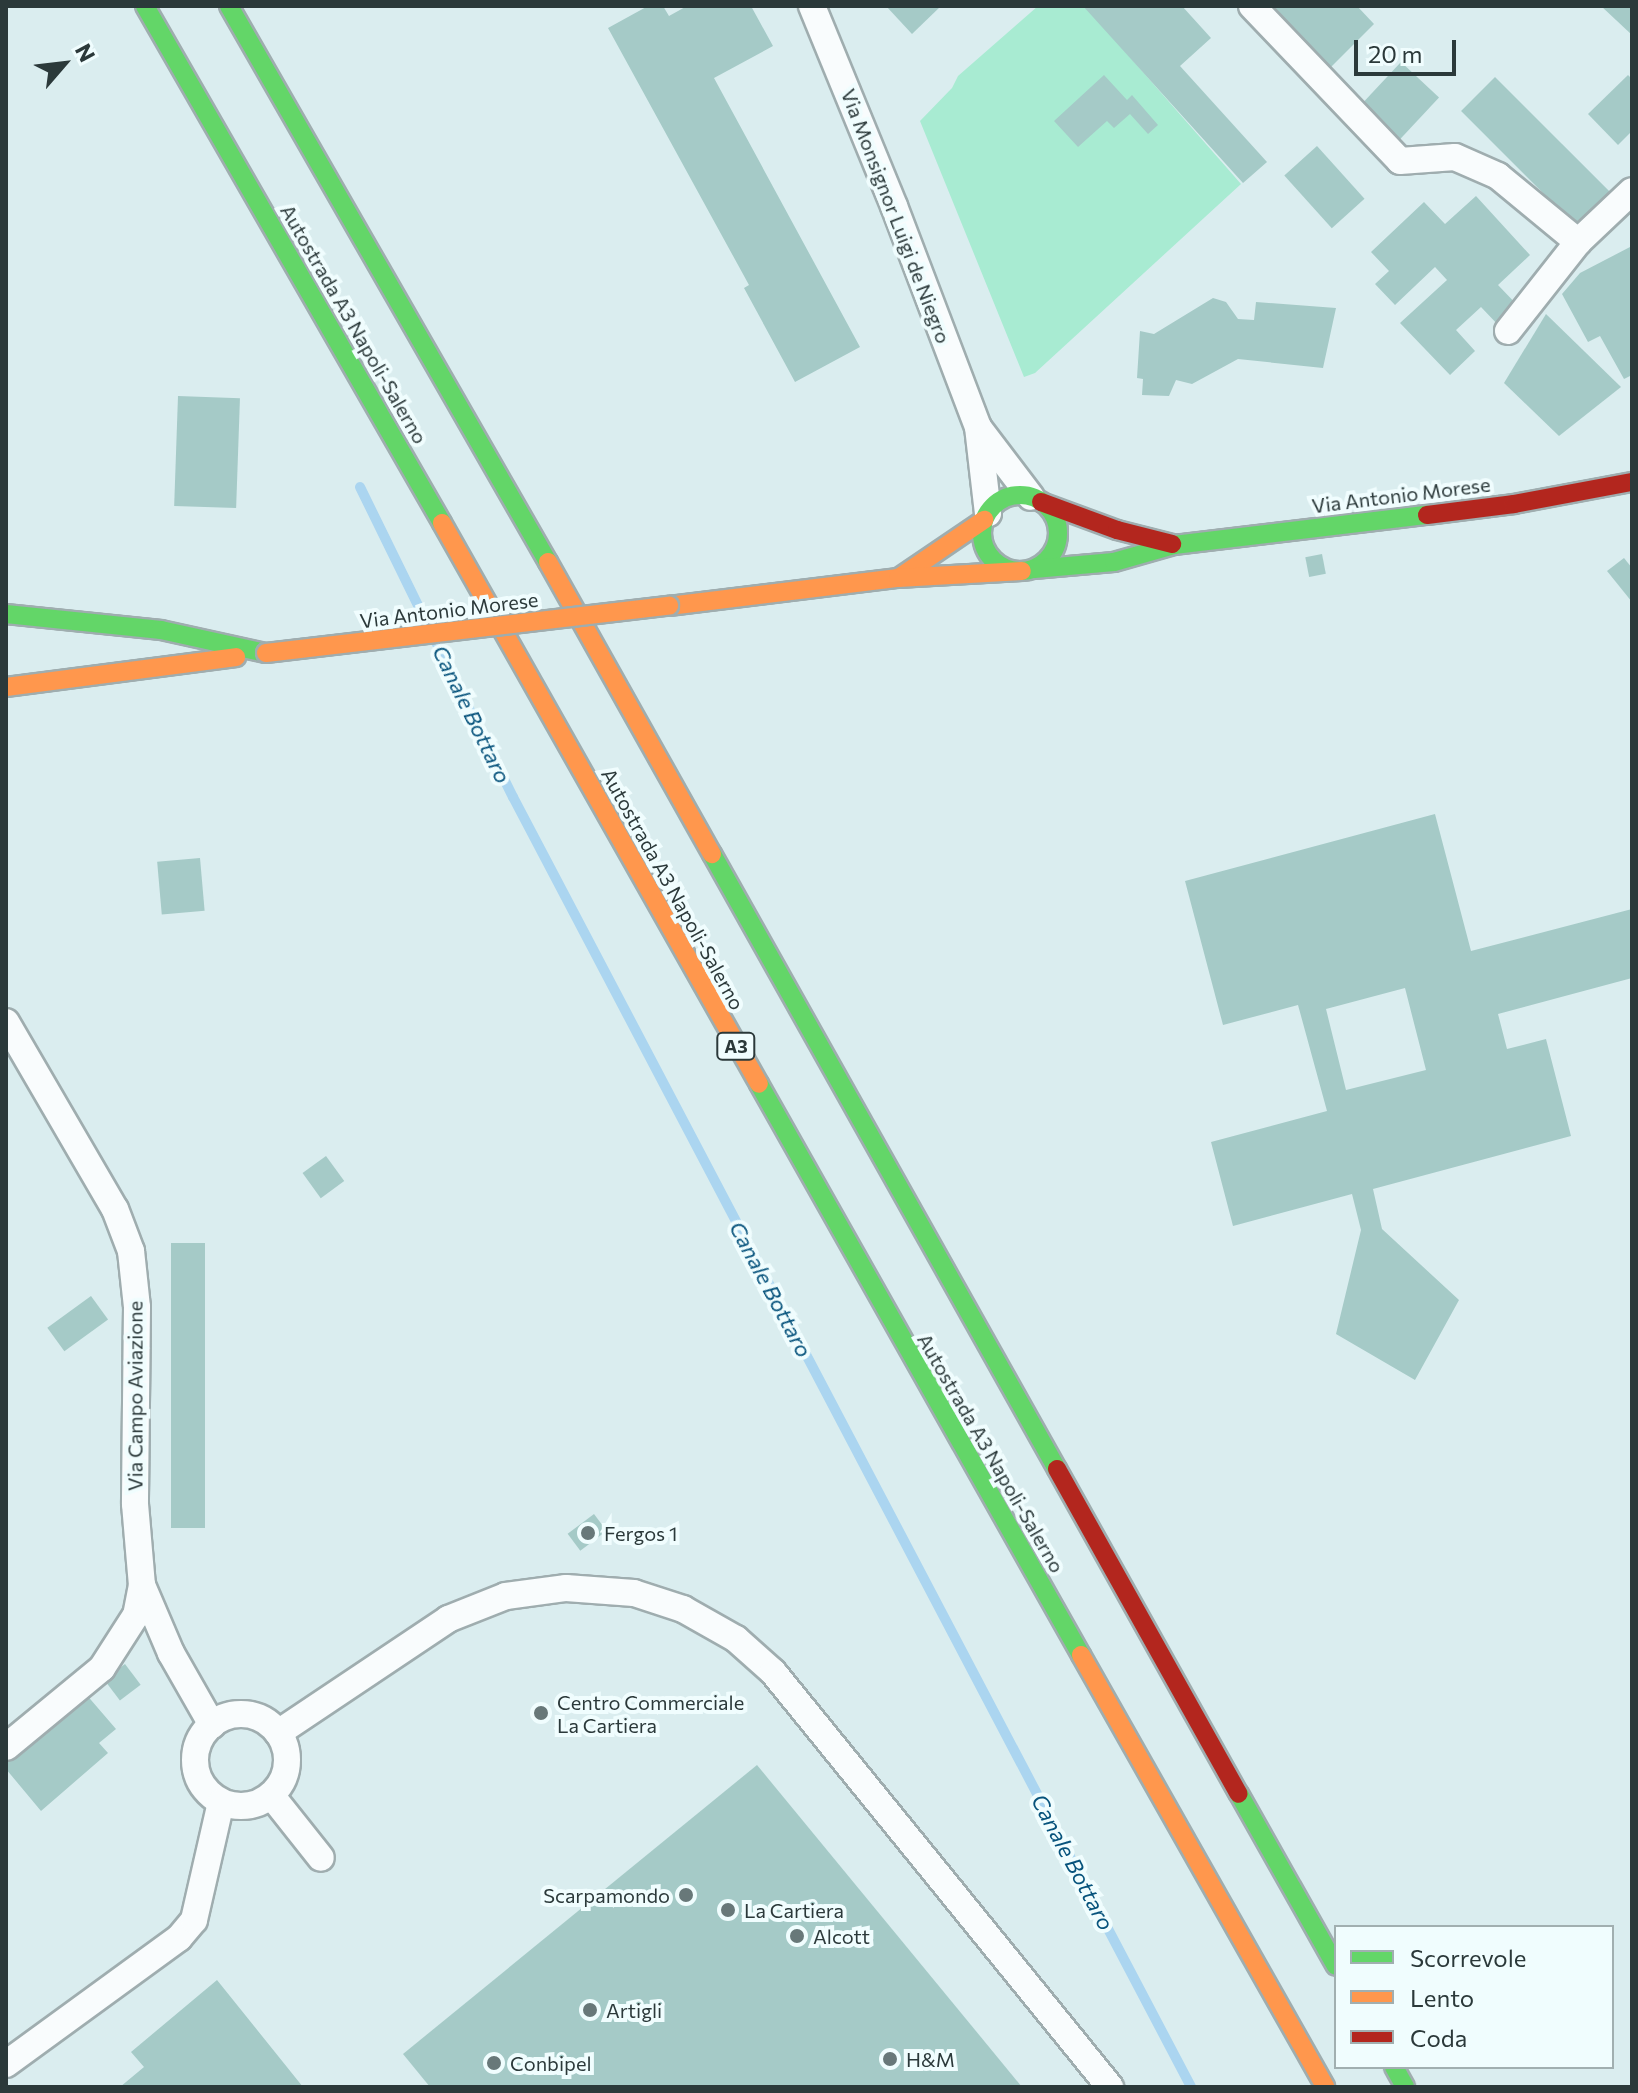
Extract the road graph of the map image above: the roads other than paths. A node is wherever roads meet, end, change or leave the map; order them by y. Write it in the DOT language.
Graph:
graph roads {
  1 [pos="145,6"];
  2 [pos="229,6"];
  3 [pos="812,6"];
  4 [pos="1252,6"];
  5 [pos="1632,191"];
  6 [pos="1578,242"];
  7 [pos="1508,331"];
  8 [pos="978,427"];
  9 [pos="1632,482"];
  10 [pos="1036,500"];
  11 [pos="986,516"];
  12 [pos="1174,545"];
  13 [pos="1028,570"];
  14 [pos="898,578"];
  15 [pos="6,614"];
  16 [pos="266,653"];
  17 [pos="6,687"];
  18 [pos="6,1022"];
  19 [pos="142,1585"];
  20 [pos="212,1725"];
  21 [pos="278,1733"];
  22 [pos="6,1747"];
  23 [pos="271,1795"];
  24 [pos="221,1802"];
  25 [pos="321,1858"];
  26 [pos="1334,1962"];
  27 [pos="6,2064"];
  28 [pos="1395,2069"];
  29 [pos="1110,2087"];
  30 [pos="1325,2087"];
  31 [pos="1405,2087"];
  1 -- 30 [label="main road, Autostrada A3 Napoli-Salerno / A3"];
  2 -- 26 [label="main road"];
  3 -- 8 [label="street, Via Monsignor Luigi de Niegro"];
  4 -- 6 [label="street"];
  5 -- 6 [label="street"];
  6 -- 7 [label="street"];
  8 -- 10 [label="street"];
  8 -- 11 [label="street"];
  9 -- 12 [label="main road, Via Antonio Morese"];
  10 -- 11 [label="main road, Via Antonio Morese"];
  10 -- 12 [label="main road, Via Antonio Morese"];
  10 -- 13 [label="main road"];
  11 -- 13 [label="main road"];
  11 -- 14 [label="main road, Via Antonio Morese"];
  12 -- 13 [label="main road, Via Antonio Morese"];
  13 -- 14 [label="main road, Via Antonio Morese"];
  14 -- 16 [label="main road, Via Antonio Morese, bridge"];
  15 -- 16 [label="main road"];
  16 -- 17 [label="main road, Via Antonio Morese"];
  18 -- 19 [label="street, Via Campo Aviazione"];
  19 -- 20 [label="street"];
  19 -- 22 [label="street, Via Campo Aviazione"];
  20 -- 21 [label="street"];
  20 -- 24 [label="street"];
  21 -- 23 [label="street"];
  21 -- 29 [label="street"];
  23 -- 24 [label="street"];
  23 -- 25 [label="street"];
  24 -- 27 [label="street"];
  28 -- 31 [label="main road"];
}
